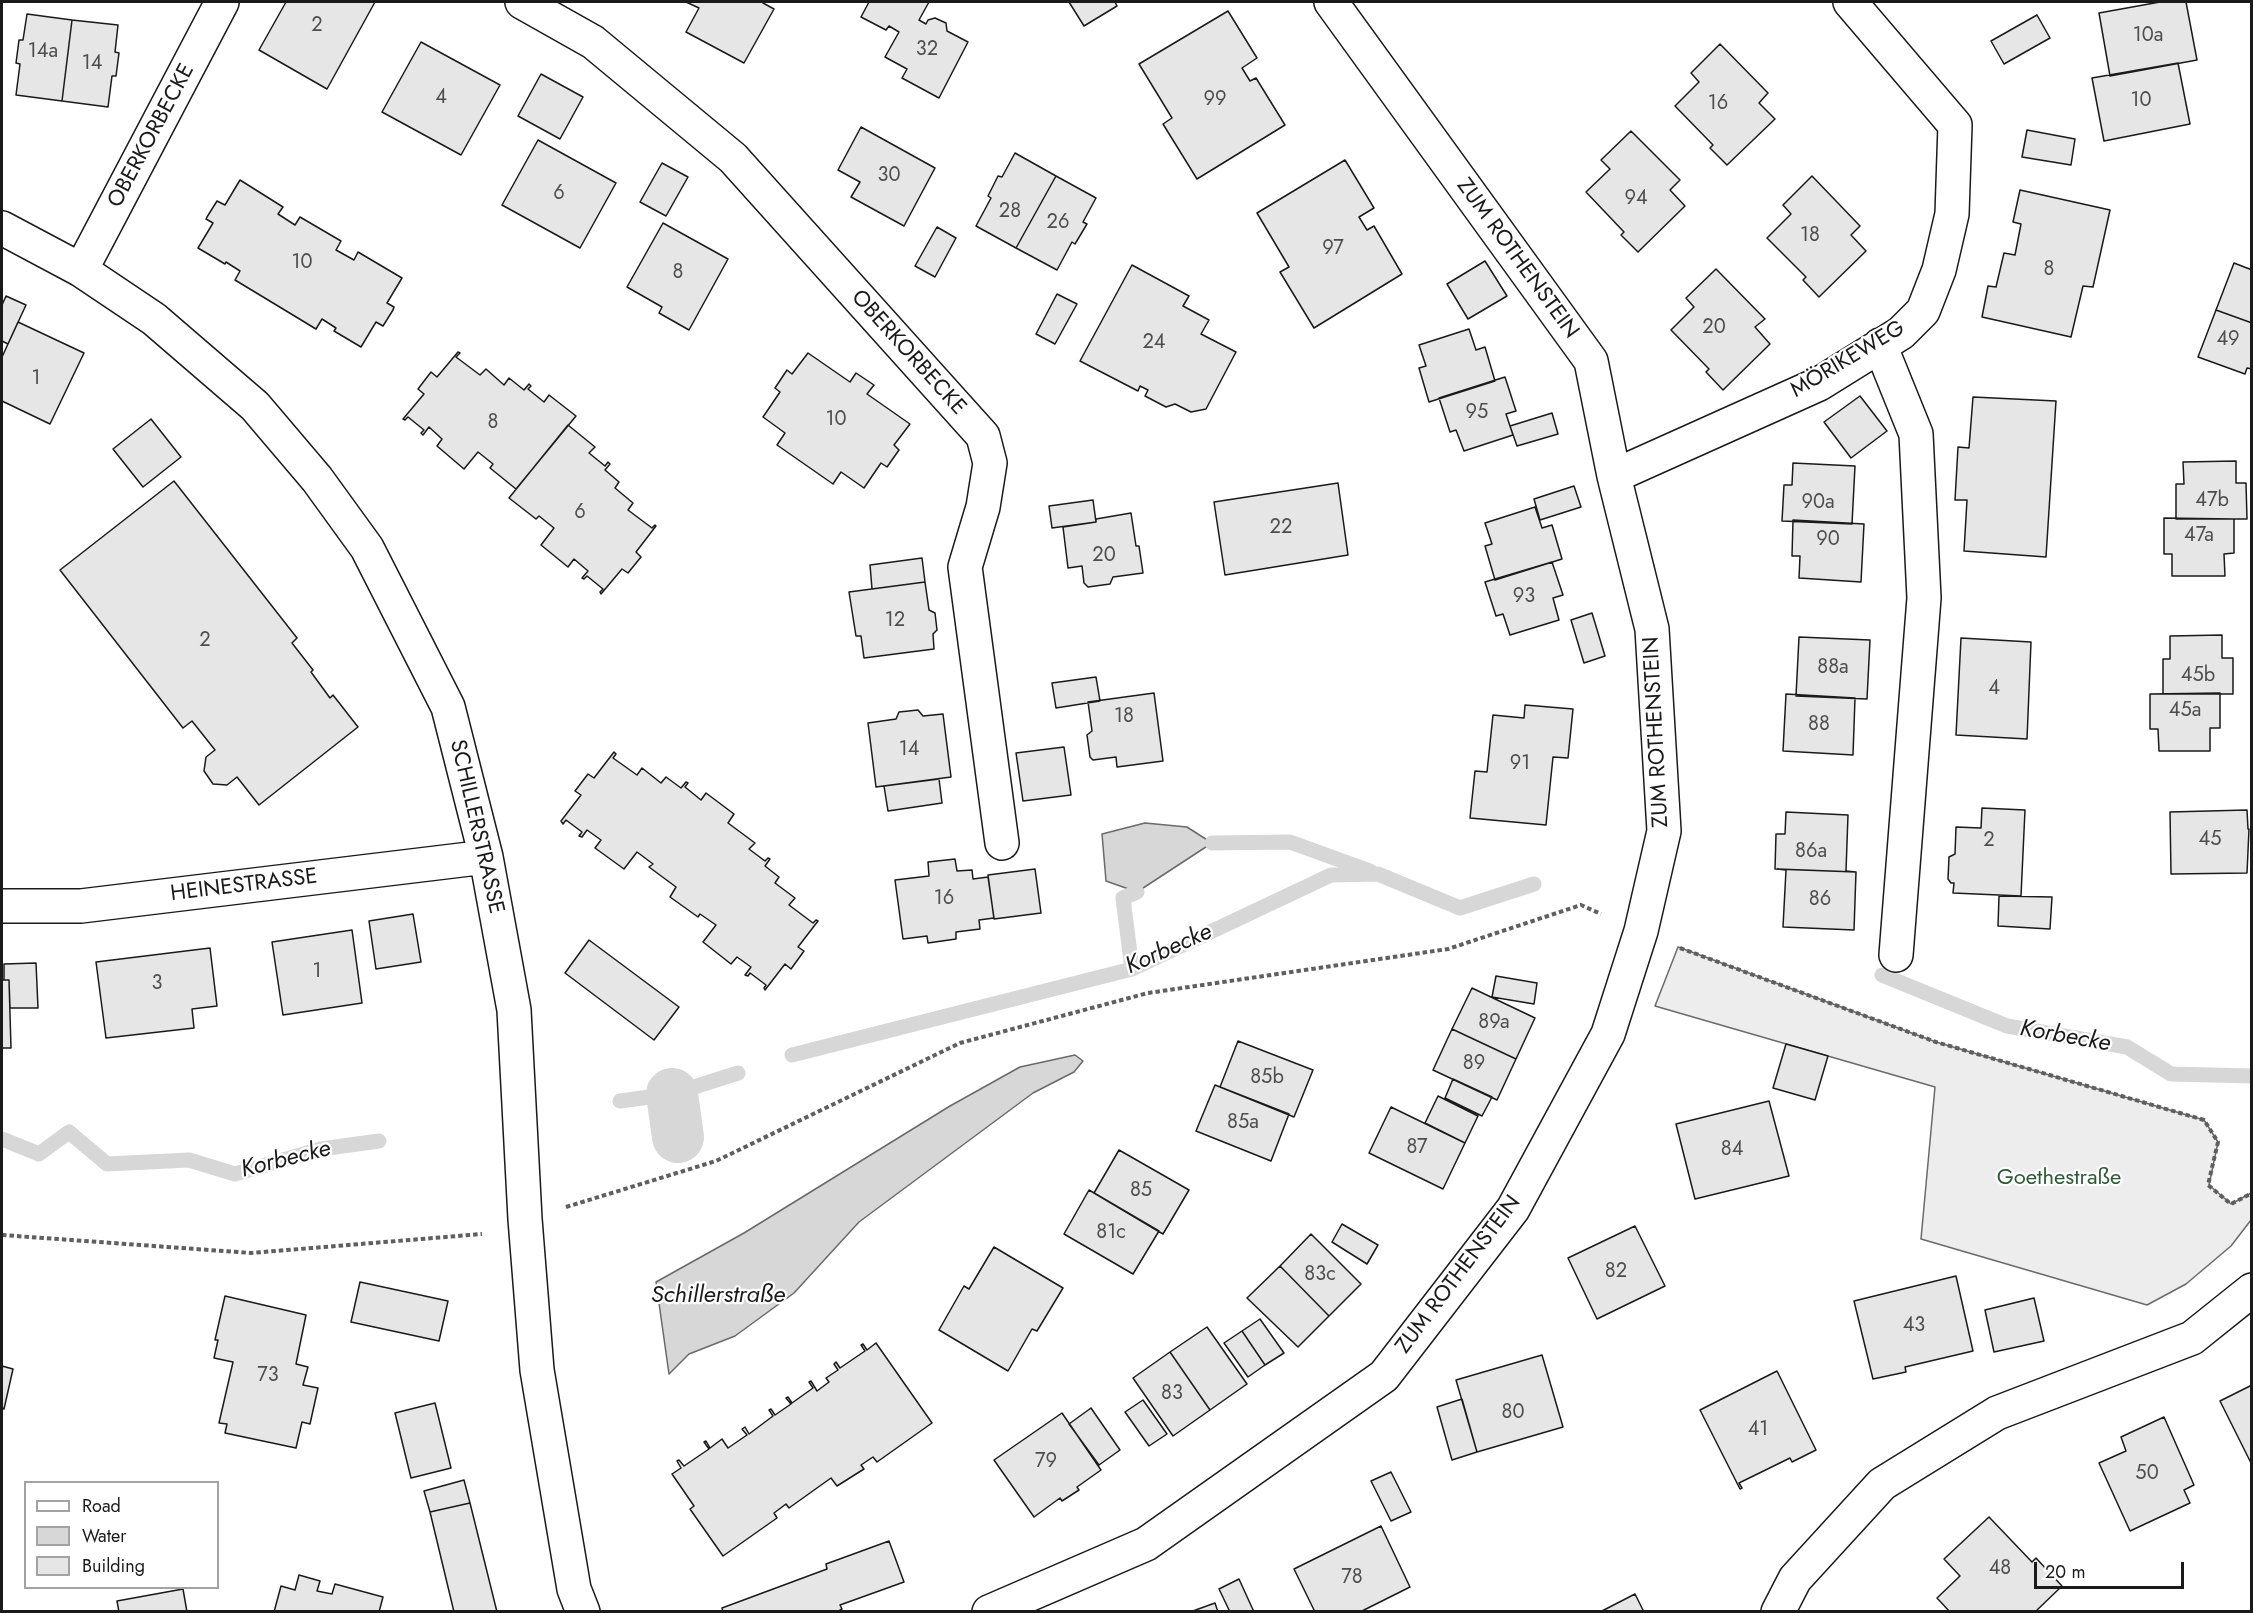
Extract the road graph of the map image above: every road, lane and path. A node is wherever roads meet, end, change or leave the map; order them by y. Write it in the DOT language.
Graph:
graph roads {
  1 [pos="222,2"];
  2 [pos="522,2"];
  3 [pos="1331,2"];
  4 [pos="1850,2"];
  5 [pos="2,228"];
  6 [pos="81,270"];
  7 [pos="1880,345"];
  8 [pos="1614,476"];
  9 [pos="1002,843"];
  10 [pos="486,856"];
  11 [pos="2,906"];
  12 [pos="1641,931"];
  13 [pos="1896,955"];
  14 [pos="2252,1193"];
  15 [pos="526,1225"];
  16 [pos="2,1235"];
  17 [pos="2252,1290"];
  18 [pos="583,1611"];
  19 [pos="989,1611"];
  20 [pos="1778,1611"];
  1 -- 6 [label="street, OBERKORBECKE"];
  2 -- 9 [label="street, OBERKORBECKE"];
  3 -- 8 [label="street, ZUM ROTHENSTEIN"];
  4 -- 7 [label="street, MÖRIKEWEG"];
  5 -- 6 [label="street, SCHILLERSTRASSE"];
  6 -- 10 [label="street, SCHILLERSTRASSE"];
  7 -- 8 [label="street, MÖRIKEWEG"];
  7 -- 13 [label="street"];
  8 -- 12 [label="street, ZUM ROTHENSTEIN"];
  10 -- 11 [label="street, HEINESTRASSE"];
  10 -- 15 [label="street, SCHILLERSTRASSE"];
  12 -- 14 [label="path"];
  12 -- 15 [label="path"];
  12 -- 19 [label="street, ZUM ROTHENSTEIN"];
  15 -- 16 [label="path"];
  15 -- 18 [label="street, SCHILLERSTRASSE"];
  17 -- 20 [label="street"];
}
